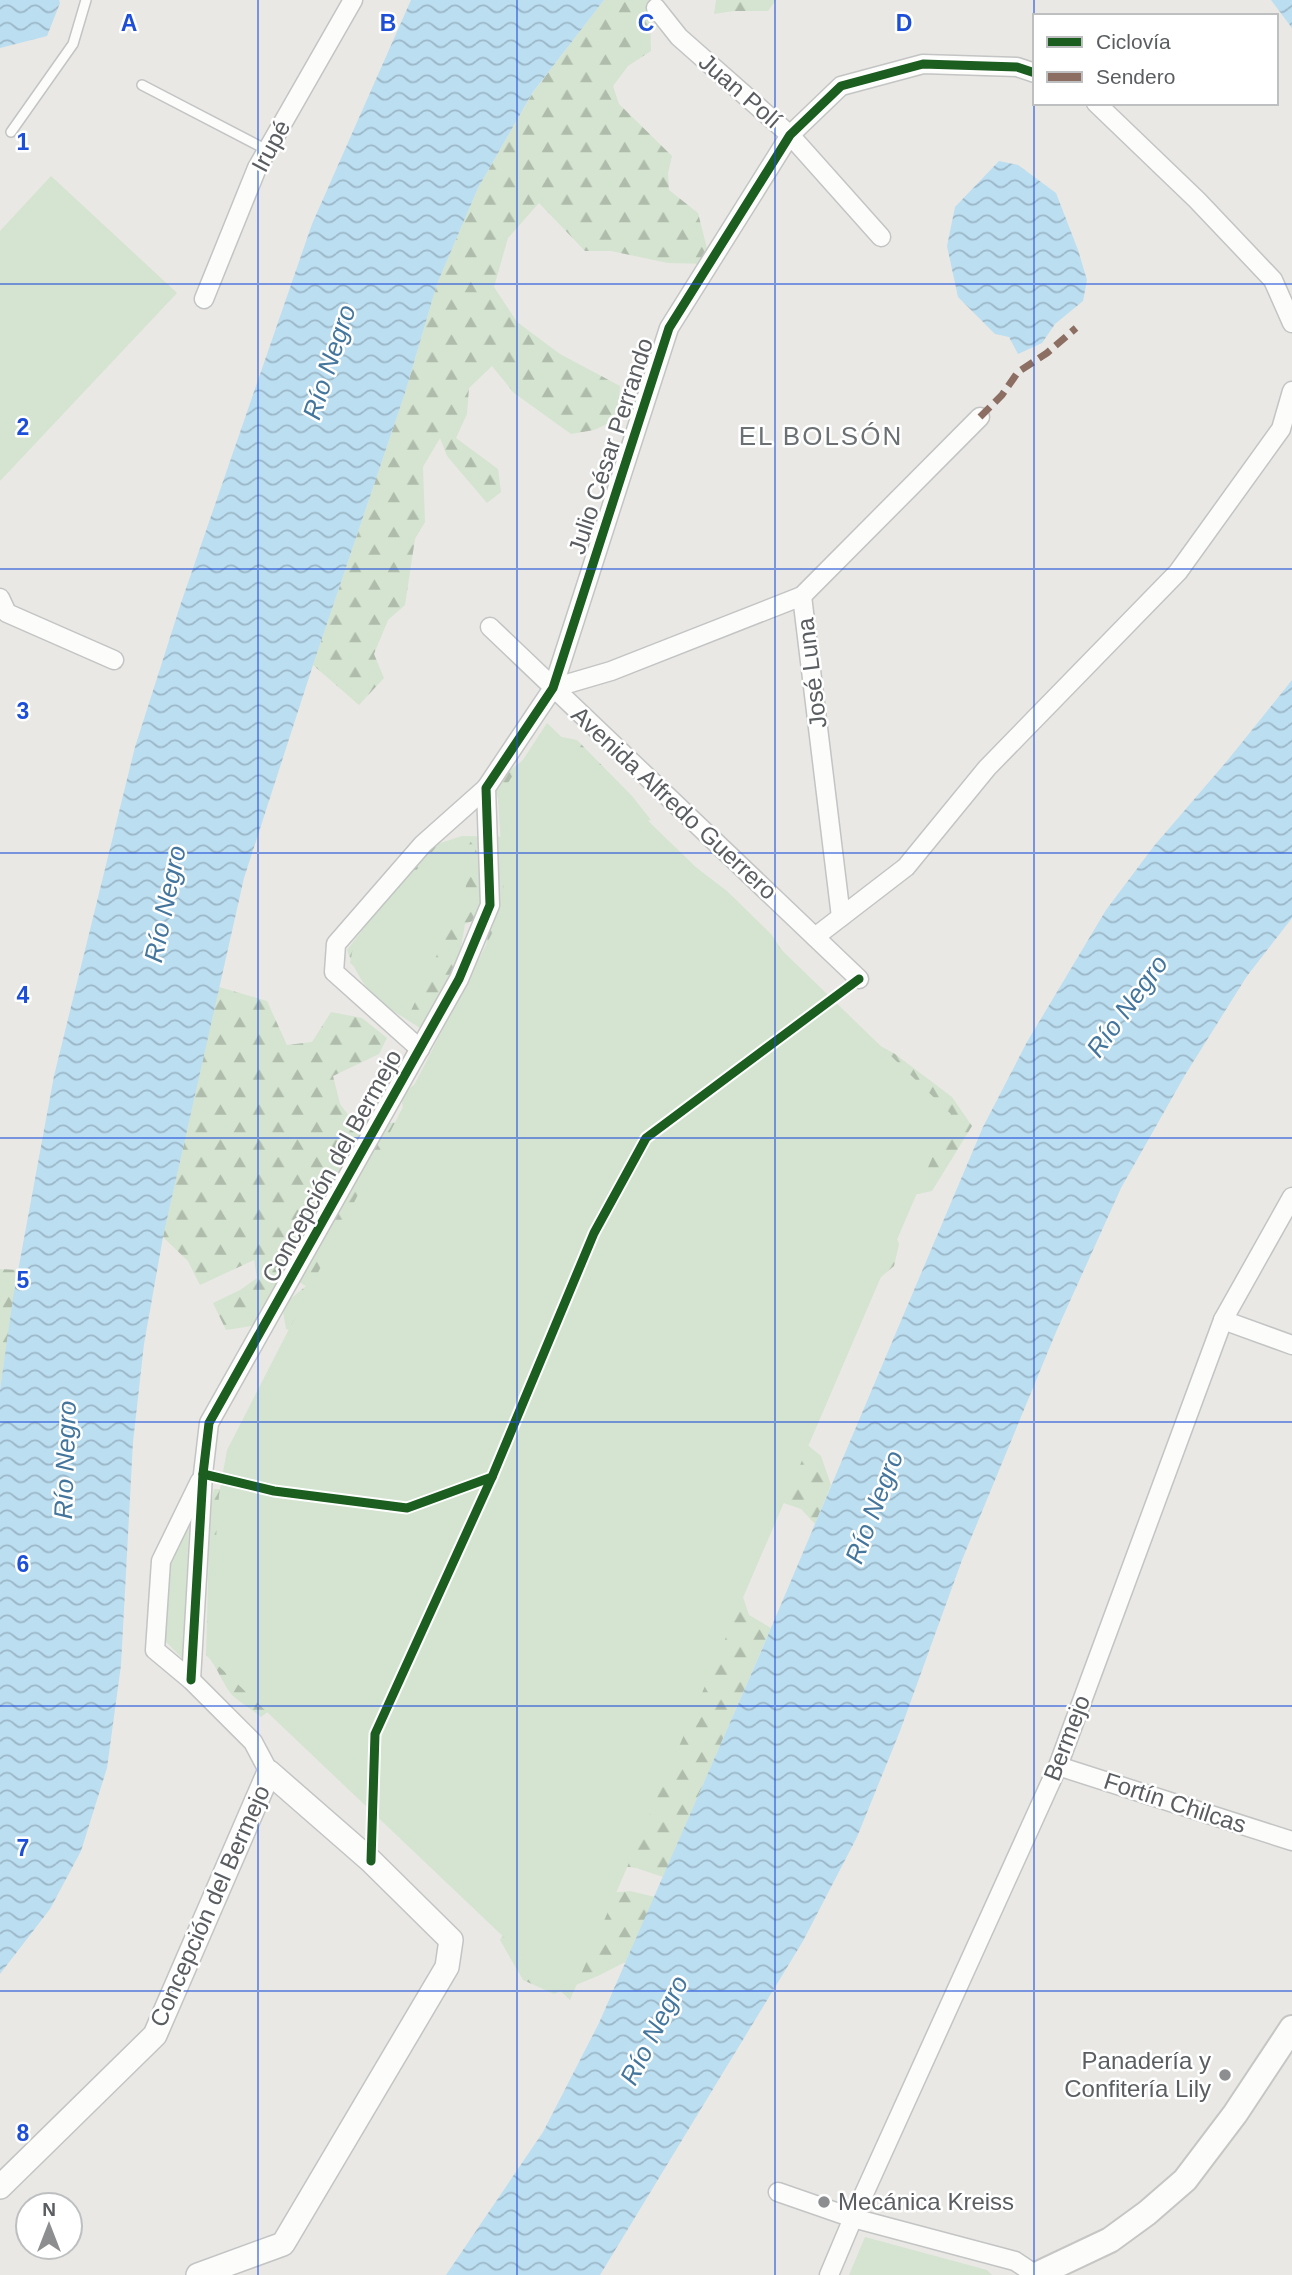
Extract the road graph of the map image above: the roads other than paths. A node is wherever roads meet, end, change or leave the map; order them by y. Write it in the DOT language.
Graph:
graph roads {
  1 [pos="86,0"];
  2 [pos="353,0"];
  3 [pos="656,9"];
  4 [pos="1033,72"];
  5 [pos="142,85"];
  6 [pos="1098,105"];
  7 [pos="11,132"];
  8 [pos="790,135"];
  9 [pos="267,150"];
  10 [pos="881,237"];
  11 [pos="204,299"];
  12 [pos="1292,323"];
  13 [pos="1292,391"];
  14 [pos="980,417"];
  15 [pos="802,596"];
  16 [pos="0,598"];
  17 [pos="491,627"];
  18 [pos="114,660"];
  19 [pos="553,688"];
  20 [pos="486,788"];
  21 [pos="841,917"];
  22 [pos="815,937"];
  23 [pos="859,979"];
  24 [pos="420,1049"];
  25 [pos="1292,1197"];
  26 [pos="1223,1320"];
  27 [pos="1292,1345"];
  28 [pos="203,1474"];
  29 [pos="191,1680"];
  30 [pos="1058,1766"];
  31 [pos="269,1772"];
  32 [pos="1292,1841"];
  33 [pos="1292,2028"];
  34 [pos="0,2187"];
  35 [pos="778,2192"];
  36 [pos="853,2217"];
  37 [pos="198,2275"];
  38 [pos="830,2275"];
  39 [pos="1036,2275"];
  1 -- 7 [label="lane"];
  2 -- 9 [label="street, Irupé"];
  3 -- 8 [label="street, Juan Polí"];
  4 -- 8 [label="street, Julio César Perrando"];
  5 -- 9 [label="lane"];
  6 -- 12 [label="street"];
  8 -- 10 [label="street, Juan Polí"];
  8 -- 19 [label="street, Julio César Perrando"];
  9 -- 11 [label="street, Irupé"];
  13 -- 21 [label="street"];
  14 -- 15 [label="street, José Luna"];
  15 -- 19 [label="street"];
  15 -- 21 [label="street, José Luna"];
  16 -- 18 [label="street"];
  17 -- 19 [label="street, Avenida Alfredo Guerrero"];
  19 -- 20 [label="street, Concepción del Bermejo"];
  19 -- 22 [label="street, Avenida Alfredo Guerrero"];
  20 -- 24 [label="street, Concepción del Bermejo"];
  20 -- 24 [label="street, Concepción del Bermejo"];
  21 -- 22 [label="street"];
  22 -- 23 [label="street, Avenida Alfredo Guerrero"];
  24 -- 28 [label="street, Concepción del Bermejo"];
  25 -- 26 [label="street, Bermejo"];
  26 -- 27 [label="street"];
  26 -- 30 [label="street, Bermejo"];
  28 -- 29 [label="street, Concepción del Bermejo"];
  28 -- 29 [label="street, Concepción del Bermejo"];
  29 -- 31 [label="street"];
  30 -- 32 [label="street, Fortín Chilcas"];
  30 -- 36 [label="street, Bermejo"];
  31 -- 34 [label="street, Concepción del Bermejo"];
  31 -- 37 [label="street"];
  33 -- 39 [label="main road"];
  35 -- 36 [label="street"];
  36 -- 38 [label="street, Bermejo"];
  36 -- 39 [label="street"];
}
